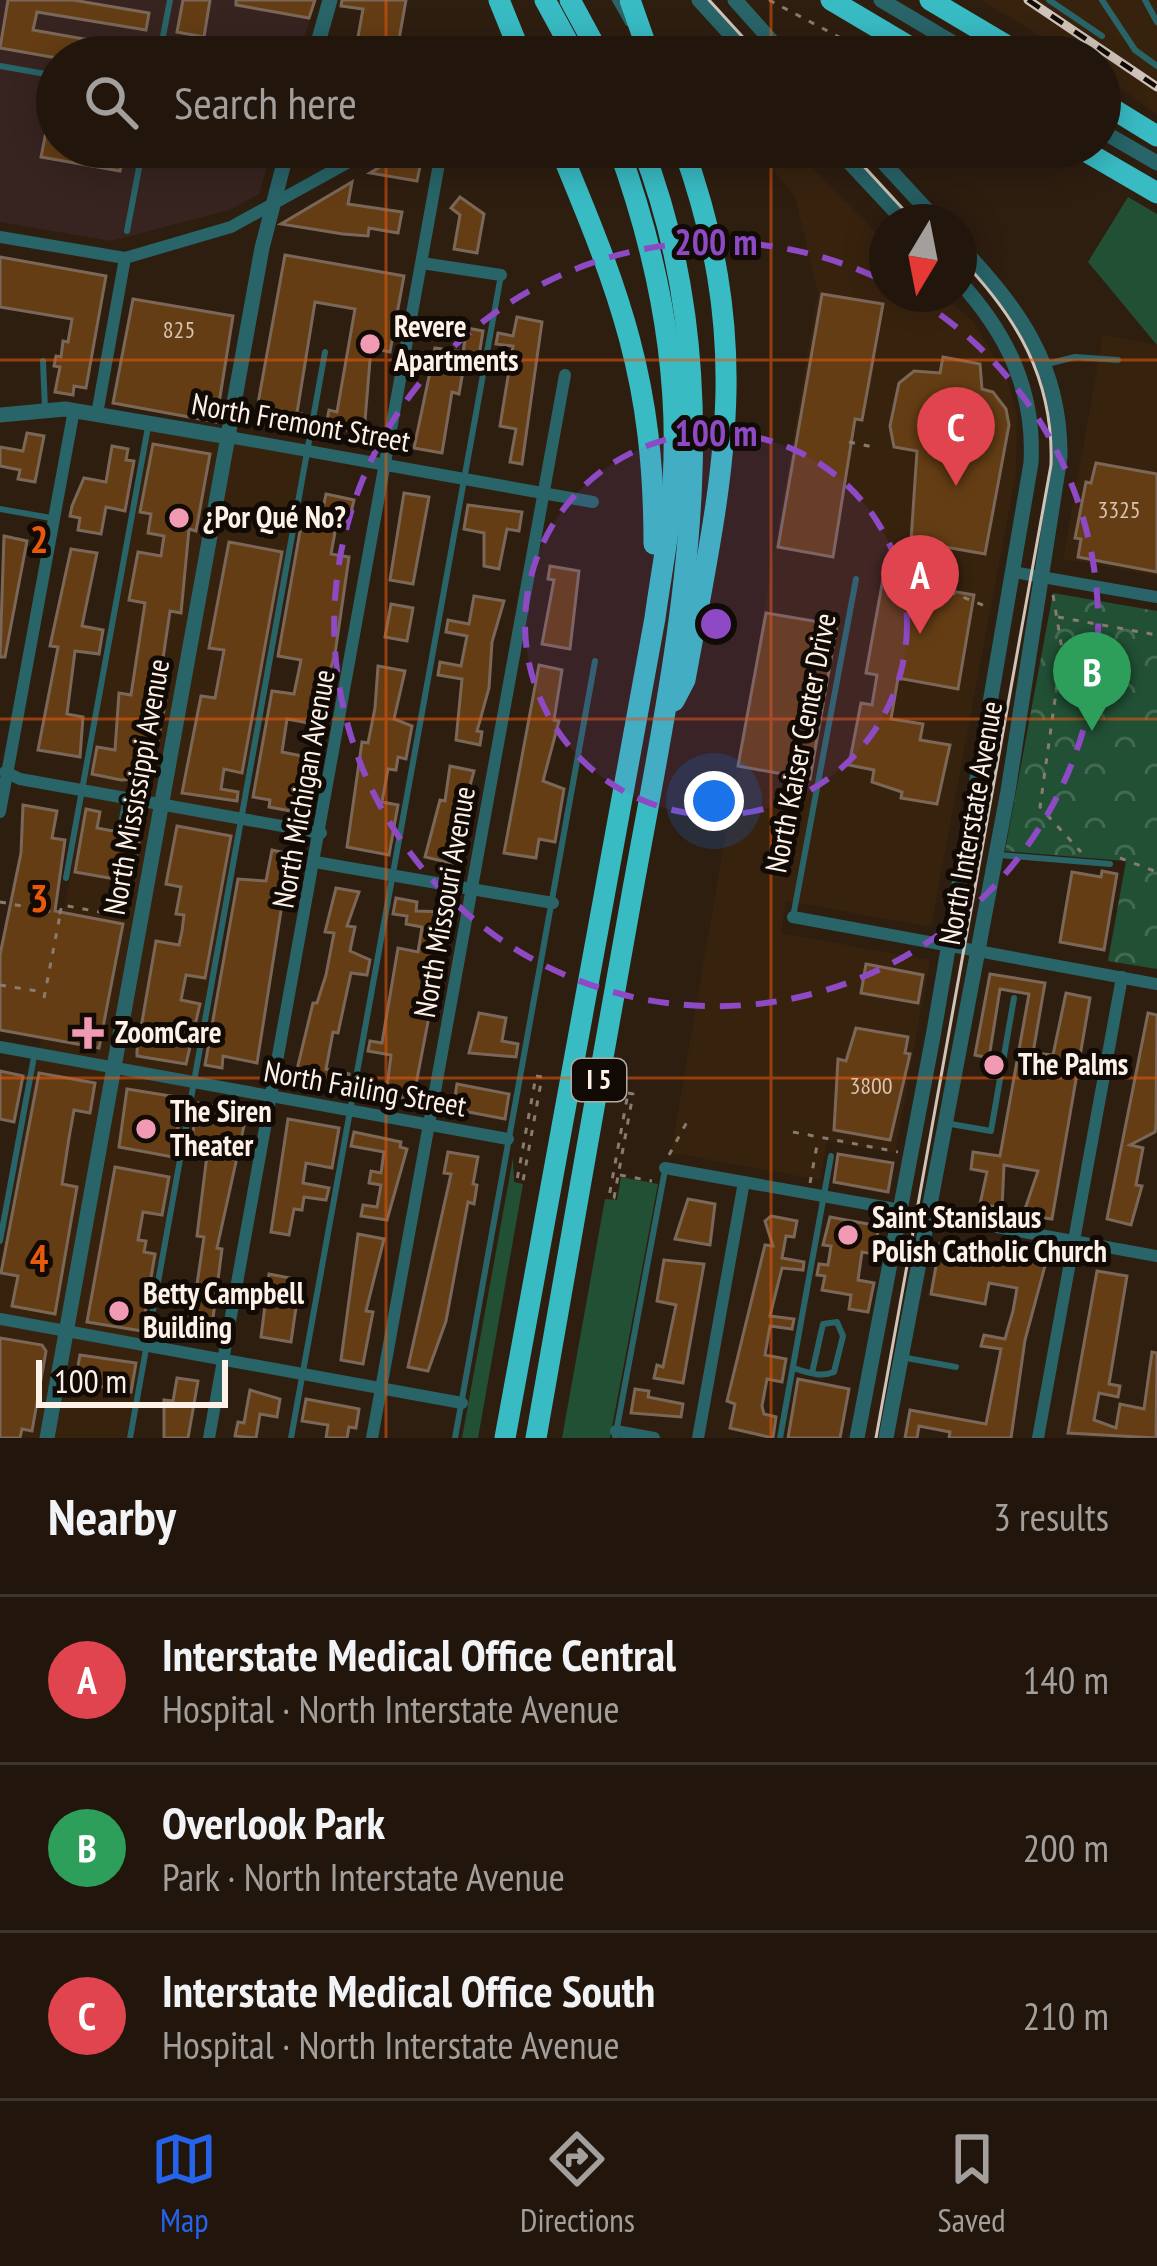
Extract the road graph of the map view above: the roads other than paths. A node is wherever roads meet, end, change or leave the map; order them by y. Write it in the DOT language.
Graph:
graph roads {
  1 [pos="170,0"];
  2 [pos="330,0"];
  3 [pos="499,0"];
  4 [pos="545,0"];
  5 [pos="569,0"];
  6 [pos="615,0"];
  7 [pos="630,0"];
  8 [pos="699,0"];
  9 [pos="735,0"];
  10 [pos="831,0"];
  11 [pos="881,0"];
  12 [pos="930,0"];
  13 [pos="1049,0"];
  14 [pos="1102,0"];
  15 [pos="1145,0"];
  16 [pos="1157,22"];
  17 [pos="163,36"];
  18 [pos="320,36"];
  19 [pos="514,36"];
  20 [pos="565,36"];
  21 [pos="589,36"];
  22 [pos="636,36"];
  23 [pos="642,36"];
  24 [pos="732,36"];
  25 [pos="767,36"];
  26 [pos="892,36"];
  27 [pos="942,36"];
  28 [pos="991,36"];
  29 [pos="1102,36"];
  30 [pos="0,65"];
  31 [pos="1157,67"];
  32 [pos="36,72"];
  33 [pos="1121,114"];
  34 [pos="1157,136"];
  35 [pos="1121,143"];
  36 [pos="1157,164"];
  37 [pos="138,168"];
  38 [pos="282,168"];
  39 [pos="338,168"];
  40 [pos="438,168"];
  41 [pos="568,168"];
  42 [pos="625,168"];
  43 [pos="648,168"];
  44 [pos="689,168"];
  45 [pos="855,168"];
  46 [pos="888,168"];
  47 [pos="1113,168"];
  48 [pos="1157,194"];
  49 [pos="272,204"];
  50 [pos="888,204"];
  51 [pos="921,204"];
  52 [pos="127,231"];
  53 [pos="0,237"];
  54 [pos="124,258"];
  55 [pos="422,263"];
  56 [pos="977,266"];
  57 [pos="501,275"];
  58 [pos="977,305"];
  59 [pos="326,352"];
  60 [pos="1118,359"];
  61 [pos="43,361"];
  62 [pos="1047,364"];
  63 [pos="565,375"];
  64 [pos="45,409"];
  65 [pos="74,410"];
  66 [pos="97,414"];
  67 [pos="0,415"];
  68 [pos="149,423"];
  69 [pos="229,437"];
  70 [pos="308,452"];
  71 [pos="386,466"];
  72 [pos="465,480"];
  73 [pos="544,494"];
  74 [pos="592,502"];
  75 [pos="0,508"];
  76 [pos="54,518"];
  77 [pos="1013,572"];
  78 [pos="1044,578"];
  79 [pos="856,579"];
  80 [pos="1157,597"];
  81 [pos="655,618"];
  82 [pos="595,661"];
  83 [pos="662,723"];
  84 [pos="4,771"];
  85 [pos="83,790"];
  86 [pos="126,798"];
  87 [pos="161,805"];
  88 [pos="0,812"];
  89 [pos="122,819"];
  90 [pos="243,819"];
  91 [pos="321,833"];
  92 [pos="996,855"];
  93 [pos="1109,860"];
  94 [pos="315,862"];
  95 [pos="392,875"];
  96 [pos="66,878"];
  97 [pos="472,889"];
  98 [pos="553,904"];
  99 [pos="794,917"];
  100 [pos="946,947"];
  101 [pos="976,951"];
  102 [pos="1122,977"];
  103 [pos="1157,984"];
  104 [pos="1014,998"];
  105 [pos="0,1047"];
  106 [pos="34,1053"];
  107 [pos="114,1067"];
  108 [pos="195,1082"];
  109 [pos="272,1096"];
  110 [pos="350,1110"];
  111 [pos="944,1122"];
  112 [pos="429,1125"];
  113 [pos="508,1139"];
  114 [pos="831,1156"];
  115 [pos="664,1175"];
  116 [pos="744,1182"];
  117 [pos="824,1196"];
  118 [pos="901,1210"];
  119 [pos="924,1214"];
  120 [pos="0,1241"];
  121 [pos="1073,1241"];
  122 [pos="1157,1256"];
  123 [pos="0,1318"];
  124 [pos="66,1331"];
  125 [pos="146,1345"];
  126 [pos="899,1357"];
  127 [pos="224,1359"];
  128 [pos="956,1366"];
  129 [pos="793,1369"];
  130 [pos="302,1373"];
  131 [pos="812,1373"];
  132 [pos="382,1388"];
  133 [pos="462,1403"];
  134 [pos="616,1434"];
  135 [pos="46,1438"];
  136 [pos="130,1438"];
  137 [pos="209,1438"];
  138 [pos="291,1438"];
  139 [pos="372,1438"];
  140 [pos="455,1438"];
  141 [pos="505,1438"];
  142 [pos="536,1438"];
  143 [pos="654,1438"];
  144 [pos="698,1438"];
  145 [pos="780,1438"];
  146 [pos="857,1438"];
  147 [pos="886,1438"];
  148 [pos="1038,1438"];
  1 -- 17 [label="lane"];
  2 -- 18 [label="street"];
  3 -- 19 [label="highway"];
  4 -- 20 [label="highway"];
  5 -- 21 [label="highway"];
  6 -- 22 [label="lane"];
  7 -- 23 [label="highway"];
  8 -- 24 [label="street"];
  9 -- 25 [label="street"];
  10 -- 26 [label="highway"];
  11 -- 27 [label="street"];
  12 -- 28 [label="highway"];
  13 -- 29 [label="lane"];
  14 -- 31 [label="lane"];
  15 -- 16 [label="lane"];
  30 -- 32 [label="lane"];
  33 -- 34 [label="highway"];
  35 -- 36 [label="street"];
  37 -- 52 [label="lane"];
  38 -- 49 [label="street, North Mississippi Avenue"];
  39 -- 49 [label="street"];
  40 -- 55 [label="street, North Michigan Avenue"];
  41 -- 81 [label="highway"];
  42 -- 81 [label="highway, I 5"];
  43 -- 83 [label="highway, I 5"];
  44 -- 83 [label="highway"];
  45 -- 50 [label="street"];
  46 -- 51 [label="street"];
  47 -- 48 [label="highway"];
  49 -- 54 [label="street"];
  49 -- 69 [label="street, North Mississippi Avenue"];
  53 -- 54 [label="street"];
  54 -- 66 [label="street"];
  55 -- 57 [label="street"];
  55 -- 71 [label="street, North Michigan Avenue"];
  56 -- 62 [label="street, North Interstate Avenue"];
  57 -- 72 [label="lane"];
  58 -- 77 [label="street, North Interstate Avenue"];
  59 -- 70 [label="lane"];
  60 -- 62 [label="lane"];
  61 -- 64 [label="lane"];
  62 -- 78 [label="street, North Interstate Avenue"];
  63 -- 73 [label="street, North Missouri Avenue"];
  64 -- 65 [label="street, North Fremont Street"];
  64 -- 67 [label="street, North Fremont Street"];
  65 -- 66 [label="street, North Fremont Street"];
  65 -- 76 [label="street"];
  66 -- 68 [label="street, North Fremont Street"];
  68 -- 69 [label="street, North Fremont Street"];
  68 -- 85 [label="lane"];
  69 -- 70 [label="street, North Fremont Street"];
  69 -- 87 [label="street, North Mississippi Avenue"];
  70 -- 71 [label="street, North Fremont Street"];
  70 -- 90 [label="lane"];
  71 -- 72 [label="street, North Fremont Street"];
  71 -- 91 [label="street, North Michigan Avenue"];
  72 -- 73 [label="street, North Fremont Street"];
  72 -- 95 [label="lane"];
  73 -- 74 [label="street, North Fremont Street"];
  73 -- 97 [label="street, North Missouri Avenue"];
  75 -- 76 [label="lane"];
  76 -- 84 [label="street"];
  77 -- 78 [label="street"];
  77 -- 100 [label="street, North Interstate Avenue"];
  78 -- 80 [label="street"];
  78 -- 92 [label="street, North Interstate Avenue"];
  79 -- 99 [label="lane, North Kaiser Center Drive"];
  81 -- 141 [label="highway, I 5"];
  82 -- 98 [label="lane"];
  83 -- 142 [label="highway, I 5"];
  84 -- 85 [label="street"];
  84 -- 88 [label="street"];
  85 -- 86 [label="street"];
  85 -- 96 [label="lane"];
  86 -- 87 [label="street"];
  86 -- 89 [label="lane"];
  87 -- 90 [label="street"];
  87 -- 107 [label="street, North Mississippi Avenue"];
  90 -- 91 [label="street"];
  90 -- 108 [label="lane"];
  91 -- 94 [label="street, North Michigan Avenue"];
  92 -- 93 [label="lane"];
  92 -- 101 [label="street, North Interstate Avenue"];
  94 -- 95 [label="street"];
  94 -- 109 [label="street, North Michigan Avenue"];
  95 -- 97 [label="street"];
  95 -- 110 [label="lane"];
  97 -- 98 [label="street"];
  97 -- 112 [label="street, North Missouri Avenue"];
  98 -- 113 [label="lane"];
  99 -- 100 [label="street"];
  100 -- 101 [label="street"];
  100 -- 118 [label="street, North Interstate Avenue"];
  101 -- 102 [label="street"];
  101 -- 111 [label="street, North Interstate Avenue"];
  102 -- 103 [label="street"];
  102 -- 121 [label="street"];
  104 -- 111 [label="lane"];
  105 -- 106 [label="street, North Failing Street"];
  106 -- 107 [label="street, North Failing Street"];
  106 -- 120 [label="lane"];
  107 -- 108 [label="street, North Failing Street"];
  107 -- 124 [label="street, North Mississippi Avenue"];
  108 -- 109 [label="street, North Failing Street"];
  108 -- 125 [label="lane"];
  109 -- 110 [label="street, North Failing Street"];
  109 -- 127 [label="street, North Michigan Avenue"];
  110 -- 112 [label="street, North Failing Street"];
  110 -- 130 [label="lane"];
  111 -- 119 [label="street, North Interstate Avenue"];
  112 -- 113 [label="street, North Failing Street"];
  112 -- 132 [label="street, North Missouri Avenue"];
  113 -- 133 [label="lane"];
  114 -- 117 [label="lane"];
  115 -- 116 [label="street"];
  115 -- 134 [label="lane"];
  116 -- 117 [label="street"];
  116 -- 144 [label="street"];
  117 -- 118 [label="street"];
  117 -- 129 [label="lane"];
  118 -- 146 [label="street, North Interstate Avenue"];
  119 -- 121 [label="street"];
  119 -- 126 [label="street, North Interstate Avenue"];
  121 -- 122 [label="street"];
  121 -- 148 [label="street"];
  123 -- 124 [label="street"];
  124 -- 125 [label="street"];
  124 -- 135 [label="street, North Mississippi Avenue"];
  125 -- 127 [label="street"];
  125 -- 136 [label="lane"];
  126 -- 128 [label="lane"];
  126 -- 147 [label="street, North Interstate Avenue"];
  127 -- 130 [label="street"];
  127 -- 137 [label="street, North Michigan Avenue"];
  129 -- 131 [label="lane"];
  129 -- 145 [label="lane"];
  130 -- 132 [label="street"];
  130 -- 138 [label="lane"];
  131 -- 131 [label="lane"];
  132 -- 133 [label="street"];
  132 -- 139 [label="street, North Missouri Avenue"];
  133 -- 140 [label="lane"];
  134 -- 143 [label="street"];
}
